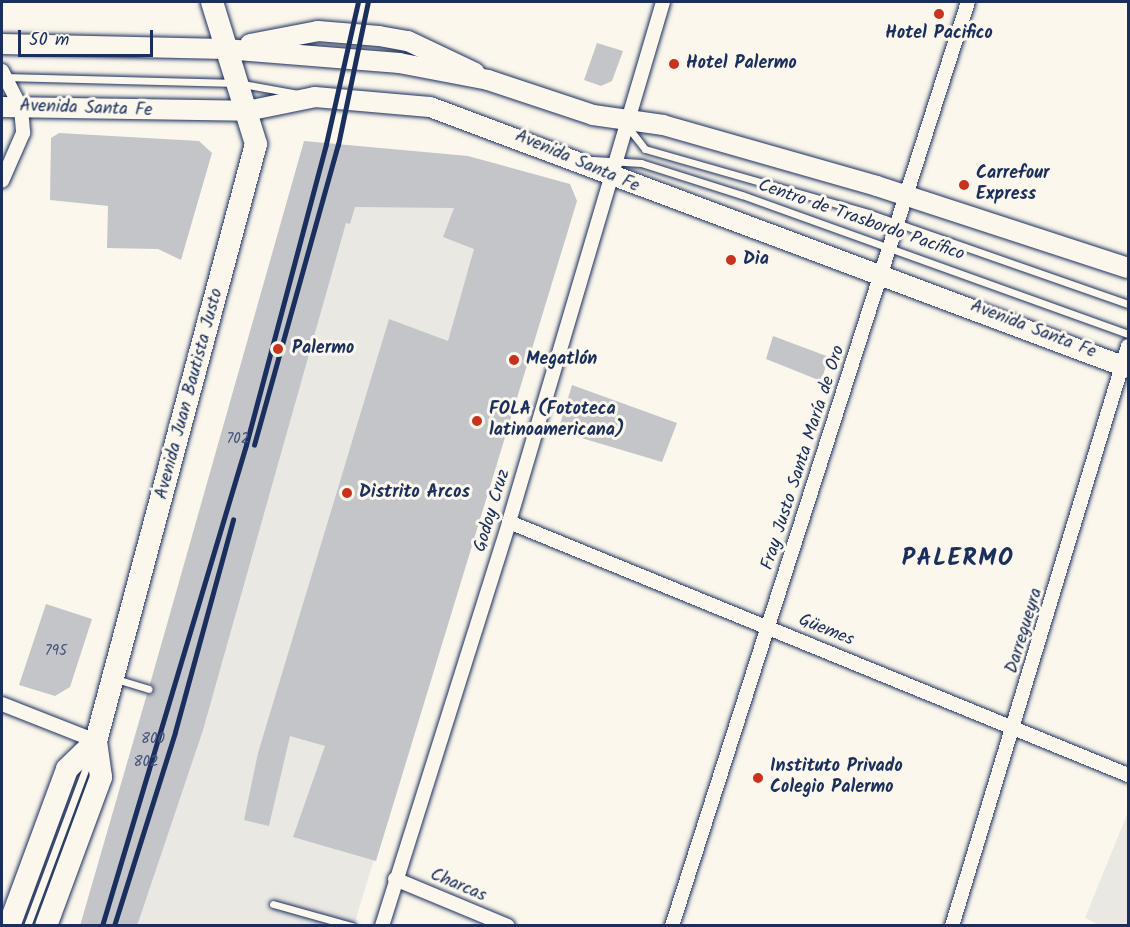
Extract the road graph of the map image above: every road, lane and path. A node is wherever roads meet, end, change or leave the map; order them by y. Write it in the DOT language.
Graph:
graph roads {
  1 [pos="212,2"];
  2 [pos="663,2"];
  3 [pos="968,2"];
  4 [pos="2,44"];
  5 [pos="225,49"];
  6 [pos="3,75"];
  7 [pos="237,83"];
  8 [pos="315,97"];
  9 [pos="2,107"];
  10 [pos="21,108"];
  11 [pos="247,111"];
  12 [pos="625,123"];
  13 [pos="611,168"];
  14 [pos="2,181"];
  15 [pos="907,195"];
  16 [pos="898,224"];
  17 [pos="891,246"];
  18 [pos="1128,268"];
  19 [pos="882,274"];
  20 [pos="1128,304"];
  21 [pos="1128,334"];
  22 [pos="1128,346"];
  23 [pos="1126,367"];
  24 [pos="509,522"];
  25 [pos="769,627"];
  26 [pos="113,678"];
  27 [pos="148,689"];
  28 [pos="2,704"];
  29 [pos="1015,728"];
  30 [pos="96,741"];
  31 [pos="1128,775"];
  32 [pos="395,879"];
  33 [pos="273,904"];
  34 [pos="9,926"];
  35 [pos="27,926"];
  36 [pos="46,926"];
  37 [pos="352,926"];
  38 [pos="382,926"];
  39 [pos="508,926"];
  40 [pos="672,926"];
  41 [pos="952,926"];
  1 -- 5 [label="main road, Avenida Juan Bautista Justo"];
  2 -- 12 [label="street, Godoy Cruz"];
  3 -- 15 [label="street, Fray Justo Santa María de Oro"];
  4 -- 5 [label="main road"];
  5 -- 7 [label="main road, Avenida Juan Bautista Justo"];
  5 -- 12 [label="main road"];
  6 -- 7 [label="lane"];
  6 -- 10 [label="street"];
  7 -- 8 [label="lane"];
  7 -- 11 [label="main road, Avenida Juan Bautista Justo"];
  8 -- 11 [label="main road, Avenida Santa Fe"];
  8 -- 13 [label="main road, Avenida Santa Fe"];
  9 -- 10 [label="main road, Avenida Santa Fe"];
  10 -- 11 [label="main road, Avenida Santa Fe"];
  10 -- 14 [label="street"];
  11 -- 26 [label="main road, Avenida Juan Bautista Justo"];
  12 -- 13 [label="street, Godoy Cruz"];
  12 -- 15 [label="main road"];
  12 -- 16 [label="lane, Centro de Trasbordo Pacífico"];
  13 -- 17 [label="lane, Centro de Trasbordo Pacífico"];
  13 -- 19 [label="main road, Avenida Santa Fe"];
  13 -- 24 [label="street, Godoy Cruz"];
  15 -- 16 [label="street, Fray Justo Santa María de Oro"];
  15 -- 18 [label="main road"];
  16 -- 17 [label="street, Fray Justo Santa María de Oro"];
  16 -- 20 [label="lane, Centro de Trasbordo Pacífico"];
  17 -- 19 [label="street, Fray Justo Santa María de Oro"];
  17 -- 21 [label="lane, Centro de Trasbordo Pacífico"];
  19 -- 23 [label="main road, Avenida Santa Fe"];
  19 -- 25 [label="street, Fray Justo Santa María de Oro"];
  22 -- 23 [label="street, Darregueyra"];
  23 -- 29 [label="street, Darregueyra"];
  24 -- 25 [label="street, Güemes"];
  24 -- 32 [label="street, Godoy Cruz"];
  25 -- 29 [label="street, Güemes"];
  25 -- 40 [label="street, Fray Justo Santa María de Oro"];
  26 -- 27 [label="lane"];
  26 -- 30 [label="main road, Avenida Juan Bautista Justo"];
  28 -- 30 [label="street"];
  29 -- 31 [label="street, Güemes"];
  29 -- 41 [label="street, Darregueyra"];
  30 -- 34 [label="main road"];
  30 -- 35 [label="lane"];
  30 -- 36 [label="main road, Avenida Juan Bautista Justo"];
  32 -- 38 [label="street, Godoy Cruz"];
  32 -- 39 [label="street, Charcas"];
  33 -- 37 [label="lane"];
}
